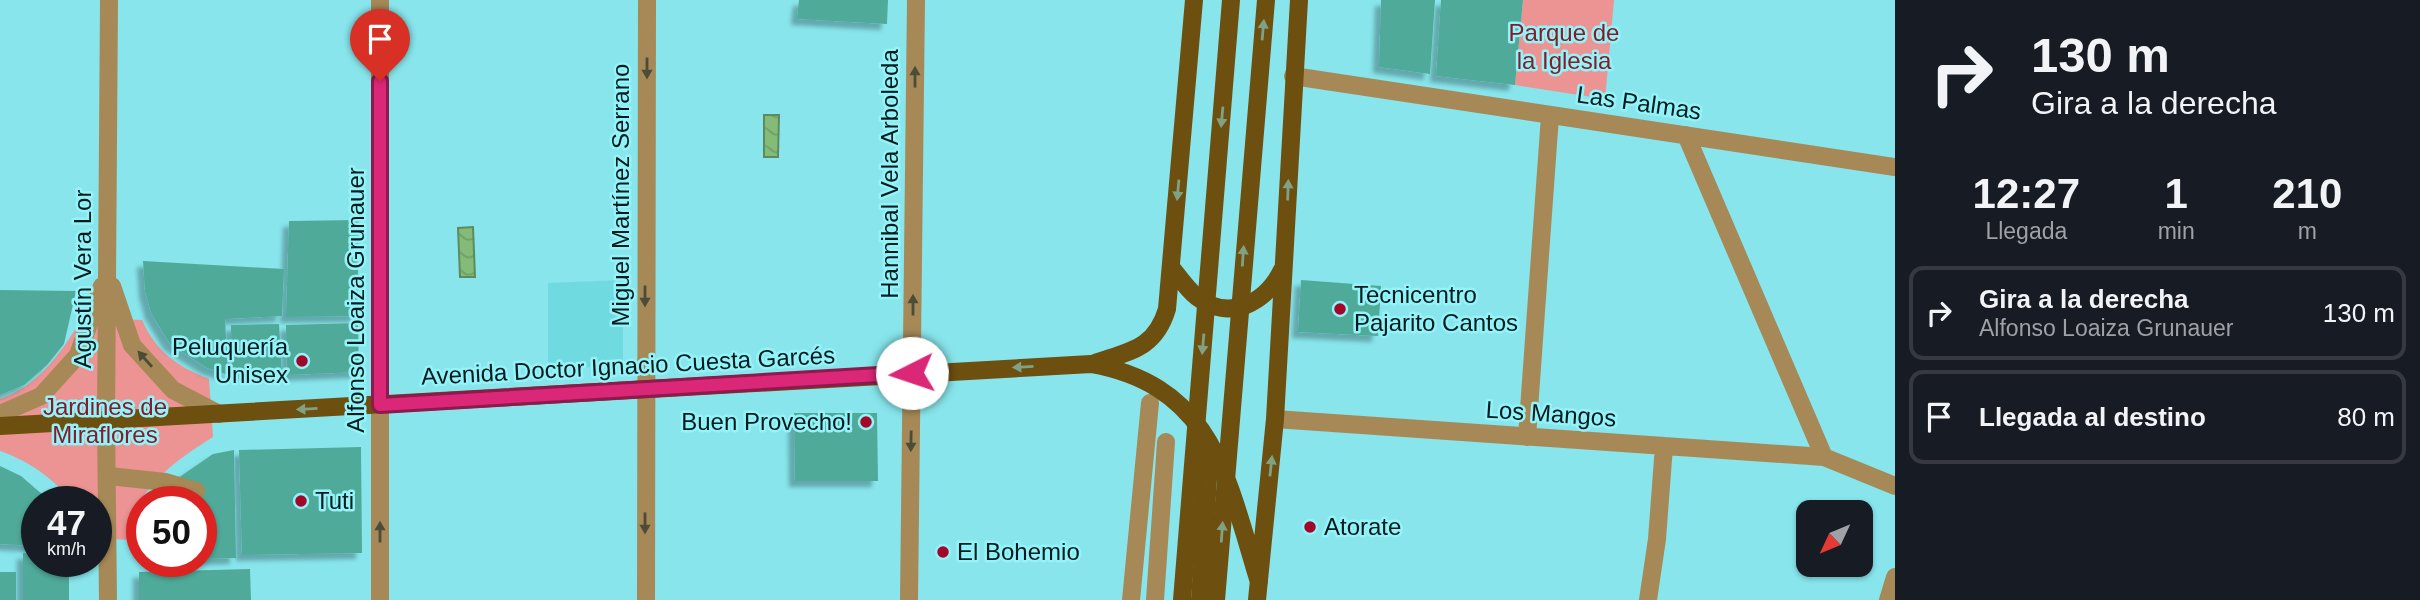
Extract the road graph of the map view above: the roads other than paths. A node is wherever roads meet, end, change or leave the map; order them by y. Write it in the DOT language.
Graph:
graph roads {
  1 [pos="109,0"];
  2 [pos="380,0"];
  3 [pos="647,0"];
  4 [pos="916,0"];
  5 [pos="1194,0"];
  6 [pos="1231,0"];
  7 [pos="1266,0"];
  8 [pos="1299,0"];
  9 [pos="1293,76"];
  10 [pos="1550,116"];
  11 [pos="1686,135"];
  12 [pos="1895,167"];
  13 [pos="1285,264"];
  14 [pos="1171,267"];
  15 [pos="107,273"];
  16 [pos="1091,364"];
  17 [pos="912,373"];
  18 [pos="644,390"];
  19 [pos="1150,403"];
  20 [pos="380,405"];
  21 [pos="0,414"];
  22 [pos="219,414"];
  23 [pos="1275,419"];
  24 [pos="106,421"];
  25 [pos="0,426"];
  26 [pos="1203,433"];
  27 [pos="1527,437"];
  28 [pos="1166,442"];
  29 [pos="1664,446"];
  30 [pos="1824,457"];
  31 [pos="109,476"];
  32 [pos="178,486"];
  33 [pos="1895,486"];
  34 [pos="1895,578"];
  35 [pos="1258,591"];
  36 [pos="108,600"];
  37 [pos="380,600"];
  38 [pos="646,600"];
  39 [pos="909,600"];
  40 [pos="1131,600"];
  41 [pos="1155,600"];
  42 [pos="1182,600"];
  43 [pos="1200,600"];
  44 [pos="1216,600"];
  45 [pos="1648,600"];
  46 [pos="1888,600"];
  1 -- 15 [label="street, Agustín Vera Lor"];
  2 -- 20 [label="street, Alfonso Loaiza Grunauer"];
  3 -- 18 [label="street, Miguel Martínez Serrano, one-way"];
  17 -- 4 [label="street, Hannibal Vela Arboleda, one-way"];
  5 -- 14 [label="main road, one-way"];
  6 -- 42 [label="main road, one-way, bridge"];
  44 -- 7 [label="main road, one-way, bridge"];
  8 -- 9 [label="main road"];
  9 -- 10 [label="street, Las Palmas"];
  13 -- 9 [label="main road, one-way"];
  10 -- 11 [label="street, Las Palmas"];
  10 -- 27 [label="street"];
  11 -- 12 [label="street, Las Palmas"];
  11 -- 30 [label="street"];
  13 -- 14 [label="main road"];
  13 -- 23 [label="main road"];
  14 -- 16 [label="main road"];
  15 -- 21 [label="street"];
  22 -- 15 [label="street, one-way"];
  15 -- 24 [label="street, Agustín Vera Lor"];
  16 -- 17 [label="main road, Avenida Doctor Ignacio Cuesta Garcés, one-way"];
  16 -- 26 [label="main road"];
  17 -- 18 [label="main road, Avenida Doctor Ignacio Cuesta Garcés"];
  17 -- 39 [label="street, Hannibal Vela Arboleda, one-way"];
  18 -- 20 [label="main road, Avenida Doctor Ignacio Cuesta Garcés"];
  18 -- 38 [label="street, Miguel Martínez Serrano, one-way"];
  19 -- 40 [label="street"];
  20 -- 22 [label="main road, Avenida Doctor Ignacio Cuesta Garcés, one-way"];
  37 -- 20 [label="street, Alfonso Loaiza Grunauer, one-way"];
  22 -- 24 [label="main road, Avenida Doctor Ignacio Cuesta Garcés"];
  23 -- 27 [label="street, Los Mangos"];
  35 -- 23 [label="main road, one-way"];
  24 -- 25 [label="main road, Avenida Doctor Ignacio Cuesta Garcés"];
  24 -- 31 [label="street, Agustín Vera Lor"];
  26 -- 35 [label="main road"];
  26 -- 43 [label="main road"];
  27 -- 29 [label="street, Los Mangos"];
  28 -- 41 [label="street"];
  29 -- 30 [label="street, Los Mangos"];
  29 -- 45 [label="street"];
  30 -- 33 [label="street, Los Mangos"];
  31 -- 32 [label="street"];
  31 -- 36 [label="street, Agustín Vera Lor"];
  34 -- 46 [label="street"];
}
